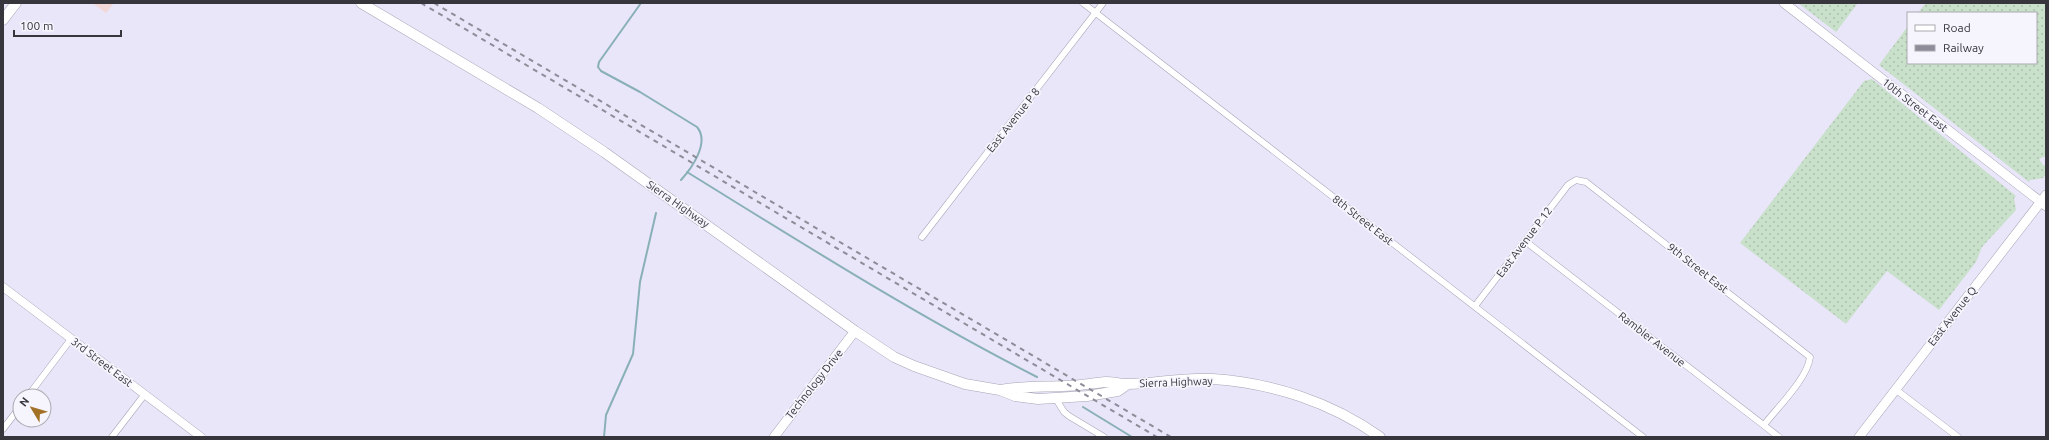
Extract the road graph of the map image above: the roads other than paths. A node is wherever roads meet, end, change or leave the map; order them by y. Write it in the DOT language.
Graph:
graph roads {
  1 [pos="16,3"];
  2 [pos="361,3"];
  3 [pos="1083,3"];
  4 [pos="1103,3"];
  5 [pos="1784,3"];
  6 [pos="1096,13"];
  7 [pos="3,20"];
  8 [pos="1576,180"];
  9 [pos="2044,201"];
  10 [pos="922,237"];
  11 [pos="1525,240"];
  12 [pos="3,287"];
  13 [pos="1474,306"];
  14 [pos="855,331"];
  15 [pos="71,340"];
  16 [pos="1128,384"];
  17 [pos="34,388"];
  18 [pos="1895,389"];
  19 [pos="1000,390"];
  20 [pos="145,394"];
  21 [pos="1056,399"];
  22 [pos="12,417"];
  23 [pos="1764,425"];
  24 [pos="3,429"];
  25 [pos="112,437"];
  26 [pos="200,437"];
  27 [pos="774,437"];
  28 [pos="1104,437"];
  29 [pos="1380,437"];
  30 [pos="1643,437"];
  31 [pos="1779,437"];
  32 [pos="1859,437"];
  33 [pos="1958,437"];
  1 -- 7 [label="main road"];
  2 -- 14 [label="main road, Sierra Highway"];
  3 -- 6 [label="street, 8th Street East"];
  4 -- 6 [label="street, East Avenue P 8"];
  5 -- 9 [label="main road, 10th Street East"];
  6 -- 10 [label="street, East Avenue P 8"];
  6 -- 13 [label="street, 8th Street East"];
  8 -- 11 [label="street, East Avenue P 12"];
  8 -- 23 [label="street, 9th Street East"];
  9 -- 18 [label="main road, East Avenue Q"];
  11 -- 13 [label="street, East Avenue P 12"];
  11 -- 23 [label="street, Rambler Avenue"];
  12 -- 15 [label="street, 3rd Street East"];
  13 -- 30 [label="street, 8th Street East"];
  14 -- 19 [label="main road, Sierra Highway"];
  14 -- 27 [label="main road, Technology Drive"];
  15 -- 17 [label="street"];
  15 -- 20 [label="street, 3rd Street East"];
  16 -- 19 [label="main road, Sierra Highway"];
  16 -- 21 [label="main road, Sierra Highway"];
  16 -- 29 [label="main road, Sierra Highway"];
  18 -- 32 [label="main road, East Avenue Q"];
  18 -- 33 [label="street"];
  19 -- 21 [label="main road, Sierra Highway"];
  20 -- 25 [label="street"];
  20 -- 26 [label="street, 3rd Street East"];
  21 -- 28 [label="street"];
  22 -- 24 [label="street"];
  23 -- 31 [label="street, Rambler Avenue"];
}
